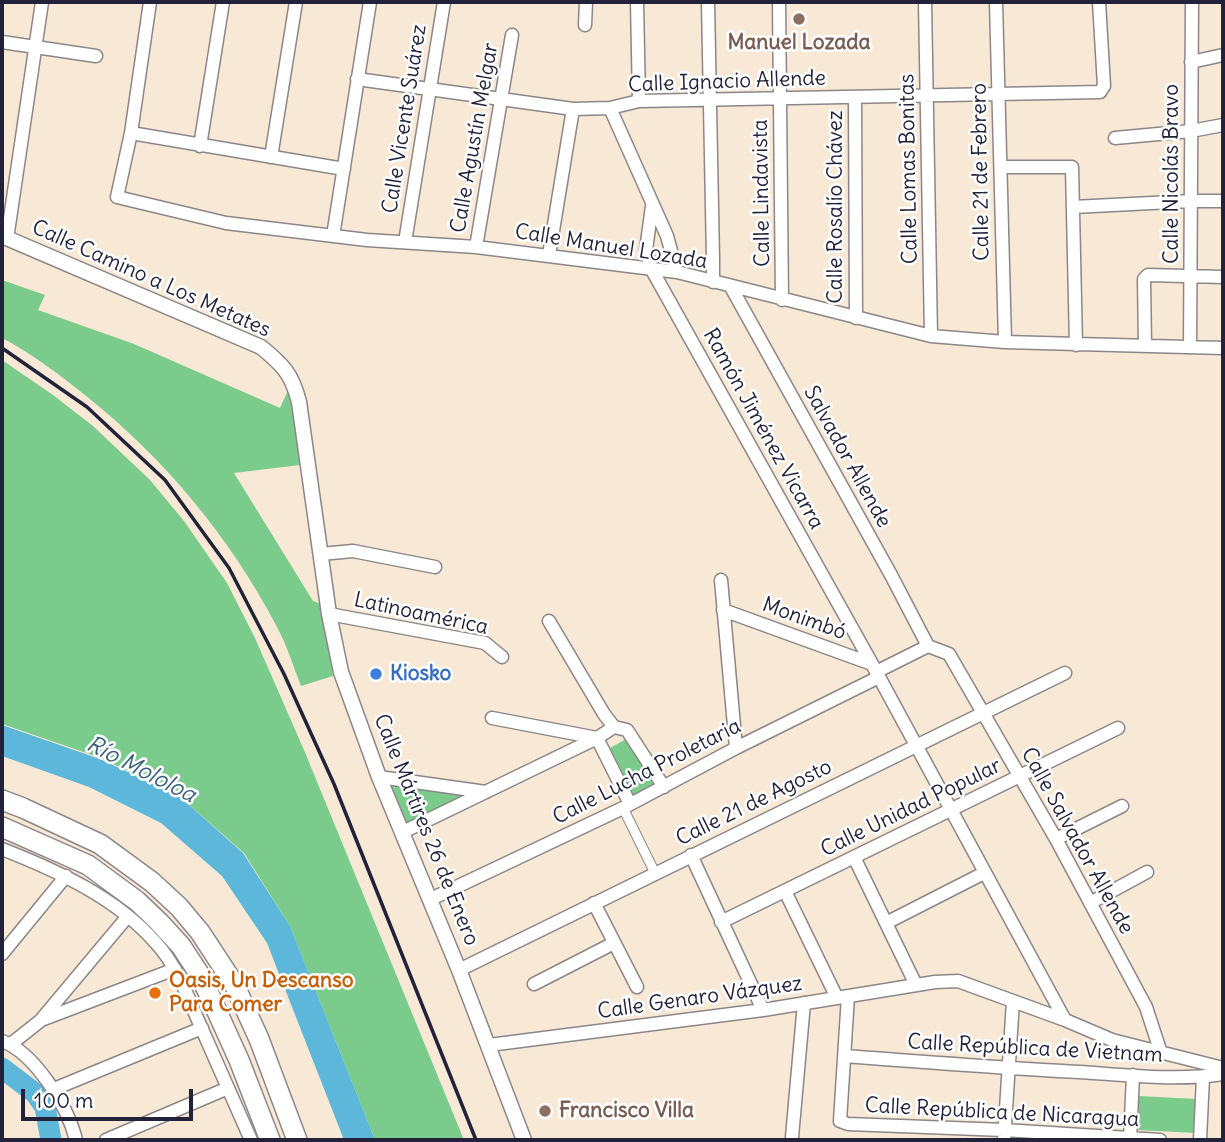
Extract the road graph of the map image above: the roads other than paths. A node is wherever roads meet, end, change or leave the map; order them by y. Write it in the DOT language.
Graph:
graph roads {
  1 [pos="42,2"];
  2 [pos="150,2"];
  3 [pos="223,2"];
  4 [pos="296,2"];
  5 [pos="370,2"];
  6 [pos="444,2"];
  7 [pos="586,2"];
  8 [pos="637,2"];
  9 [pos="708,2"];
  10 [pos="779,2"];
  11 [pos="925,2"];
  12 [pos="996,2"];
  13 [pos="1099,2"];
  14 [pos="1192,2"];
  15 [pos="585,24"];
  16 [pos="512,35"];
  17 [pos="2,41"];
  18 [pos="34,45"];
  19 [pos="1223,55"];
  20 [pos="96,56"];
  21 [pos="1191,62"];
  22 [pos="357,79"];
  23 [pos="430,89"];
  24 [pos="999,94"];
  25 [pos="927,95"];
  26 [pos="855,97"];
  27 [pos="502,99"];
  28 [pos="780,99"];
  29 [pos="709,100"];
  30 [pos="639,102"];
  31 [pos="610,108"];
  32 [pos="573,109"];
  33 [pos="1223,125"];
  34 [pos="1191,131"];
  35 [pos="131,133"];
  36 [pos="1115,138"];
  37 [pos="201,146"];
  38 [pos="271,157"];
  39 [pos="1000,167"];
  40 [pos="344,169"];
  41 [pos="1191,201"];
  42 [pos="1223,201"];
  43 [pos="652,206"];
  44 [pos="1073,207"];
  45 [pos="333,236"];
  46 [pos="4,238"];
  47 [pos="405,242"];
  48 [pos="476,247"];
  49 [pos="550,255"];
  50 [pos="652,270"];
  51 [pos="677,272"];
  52 [pos="1190,276"];
  53 [pos="1223,277"];
  54 [pos="712,282"];
  55 [pos="731,286"];
  56 [pos="782,300"];
  57 [pos="856,318"];
  58 [pos="931,336"];
  59 [pos="1005,342"];
  60 [pos="1076,345"];
  61 [pos="1144,346"];
  62 [pos="1190,347"];
  63 [pos="1223,348"];
  64 [pos="299,402"];
  65 [pos="321,554"];
  66 [pos="435,567"];
  67 [pos="721,580"];
  68 [pos="723,610"];
  69 [pos="329,614"];
  70 [pos="549,621"];
  71 [pos="928,646"];
  72 [pos="502,657"];
  73 [pos="876,671"];
  74 [pos="1065,673"];
  75 [pos="983,712"];
  76 [pos="492,718"];
  77 [pos="614,727"];
  78 [pos="1118,728"];
  79 [pos="597,738"];
  80 [pos="915,746"];
  81 [pos="736,748"];
  82 [pos="1020,776"];
  83 [pos="379,777"];
  84 [pos="664,787"];
  85 [pos="487,792"];
  86 [pos="2,800"];
  87 [pos="626,806"];
  88 [pos="1122,806"];
  89 [pos="950,811"];
  90 [pos="2,827"];
  91 [pos="402,832"];
  92 [pos="1056,839"];
  93 [pos="2,849"];
  94 [pos="691,855"];
  95 [pos="854,858"];
  96 [pos="1147,872"];
  97 [pos="655,873"];
  98 [pos="984,873"];
  99 [pos="66,876"];
  100 [pos="785,891"];
  101 [pos="430,899"];
  102 [pos="1090,902"];
  103 [pos="594,904"];
  104 [pos="128,916"];
  105 [pos="720,922"];
  106 [pos="886,923"];
  107 [pos="614,943"];
  108 [pos="2,954"];
  109 [pos="175,969"];
  110 [pos="459,970"];
  111 [pos="534,984"];
  112 [pos="916,985"];
  113 [pos="636,987"];
  114 [pos="842,997"];
  115 [pos="1013,1000"];
  116 [pos="804,1003"];
  117 [pos="762,1010"];
  118 [pos="1065,1020"];
  119 [pos="40,1021"];
  120 [pos="202,1028"];
  121 [pos="7,1043"];
  122 [pos="489,1045"];
  123 [pos="1161,1053"];
  124 [pos="845,1056"];
  125 [pos="1009,1068"];
  126 [pos="1223,1068"];
  127 [pos="1223,1074"];
  128 [pos="1133,1075"];
  129 [pos="1203,1077"];
  130 [pos="228,1088"];
  131 [pos="54,1089"];
  132 [pos="1004,1135"];
  133 [pos="793,1137"];
  134 [pos="1130,1139"];
  135 [pos="76,1140"];
  136 [pos="106,1140"];
  137 [pos="251,1140"];
  138 [pos="270,1140"];
  139 [pos="297,1140"];
  140 [pos="524,1140"];
  141 [pos="1160,1140"];
  142 [pos="1200,1140"];
  1 -- 18 [label="street"];
  2 -- 35 [label="street"];
  3 -- 37 [label="street"];
  4 -- 38 [label="street"];
  5 -- 22 [label="street"];
  6 -- 23 [label="street, Calle Vicente Suárez"];
  7 -- 15 [label="street"];
  8 -- 30 [label="street"];
  9 -- 29 [label="street"];
  10 -- 28 [label="street, Calle Lindavista"];
  11 -- 25 [label="street, Calle Lomas Bonitas"];
  12 -- 24 [label="street, Calle 21 de Febrero"];
  13 -- 24 [label="street, Calle Ignacio Allende"];
  14 -- 21 [label="street, Calle Nicolás Bravo"];
  16 -- 27 [label="street, Calle Agustín Melgar"];
  17 -- 18 [label="street"];
  18 -- 20 [label="street"];
  18 -- 46 [label="street"];
  19 -- 21 [label="street"];
  21 -- 34 [label="street, Calle Nicolás Bravo"];
  22 -- 23 [label="street, Calle Ignacio Allende"];
  22 -- 40 [label="street"];
  23 -- 27 [label="street, Calle Ignacio Allende"];
  23 -- 47 [label="street, Calle Vicente Suárez"];
  24 -- 25 [label="street, Calle Ignacio Allende"];
  24 -- 39 [label="street, Calle 21 de Febrero"];
  25 -- 26 [label="street, Calle Ignacio Allende"];
  25 -- 58 [label="street, Calle Lomas Bonitas"];
  26 -- 28 [label="street, Calle Ignacio Allende"];
  26 -- 57 [label="street, Calle Rosalío Chávez"];
  27 -- 32 [label="street, Calle Ignacio Allende"];
  27 -- 48 [label="street, Calle Agustín Melgar"];
  28 -- 29 [label="street, Calle Ignacio Allende"];
  28 -- 56 [label="street, Calle Lindavista"];
  29 -- 30 [label="street, Calle Ignacio Allende"];
  29 -- 54 [label="street"];
  30 -- 31 [label="street, Calle Ignacio Allende"];
  31 -- 32 [label="street, Calle Ignacio Allende"];
  31 -- 43 [label="street"];
  32 -- 49 [label="street"];
  33 -- 34 [label="street"];
  34 -- 36 [label="street"];
  34 -- 41 [label="street, Calle Nicolás Bravo"];
  35 -- 37 [label="street"];
  35 -- 45 [label="street, Calle Manuel Lozada"];
  37 -- 38 [label="street"];
  38 -- 40 [label="street"];
  39 -- 44 [label="street"];
  39 -- 59 [label="street, Calle 21 de Febrero"];
  40 -- 45 [label="street"];
  41 -- 42 [label="street"];
  41 -- 44 [label="street"];
  41 -- 52 [label="street, Calle Nicolás Bravo"];
  43 -- 50 [label="street, Ramón Jiménez Vicarra"];
  43 -- 51 [label="street"];
  44 -- 60 [label="street"];
  45 -- 47 [label="street, Calle Manuel Lozada"];
  46 -- 64 [label="street, Calle Camino a Los Metates"];
  47 -- 48 [label="street, Calle Manuel Lozada"];
  48 -- 49 [label="street, Calle Manuel Lozada"];
  49 -- 50 [label="street, Calle Manuel Lozada"];
  50 -- 51 [label="street, Calle Manuel Lozada"];
  50 -- 73 [label="street, Ramón Jiménez Vicarra"];
  51 -- 54 [label="street, Calle Manuel Lozada"];
  52 -- 53 [label="street"];
  52 -- 61 [label="street"];
  52 -- 62 [label="street, Calle Nicolás Bravo"];
  54 -- 55 [label="street, Calle Manuel Lozada"];
  55 -- 56 [label="street, Calle Manuel Lozada"];
  55 -- 71 [label="street, Salvador Allende"];
  56 -- 57 [label="street, Calle Manuel Lozada"];
  57 -- 58 [label="street, Calle Manuel Lozada"];
  58 -- 59 [label="street, Calle Manuel Lozada"];
  59 -- 60 [label="street, Calle Manuel Lozada"];
  60 -- 61 [label="street, Calle Manuel Lozada"];
  61 -- 62 [label="street, Calle Manuel Lozada"];
  62 -- 63 [label="street, Calle Manuel Lozada"];
  64 -- 65 [label="street, Calle Mártires 26 de Enero"];
  65 -- 66 [label="street"];
  65 -- 69 [label="street, Calle Mártires 26 de Enero"];
  67 -- 68 [label="street"];
  68 -- 73 [label="street, Monimbó"];
  68 -- 81 [label="street"];
  69 -- 72 [label="street, Latinoamérica"];
  69 -- 83 [label="street, Calle Mártires 26 de Enero"];
  70 -- 77 [label="street"];
  71 -- 73 [label="street, Calle Lucha Proletaria"];
  71 -- 75 [label="street, Calle Salvador Allende"];
  73 -- 80 [label="street, Ramón Jiménez Vicarra"];
  73 -- 81 [label="street, Calle Lucha Proletaria"];
  74 -- 75 [label="street, Calle 21 de Agosto"];
  75 -- 80 [label="street, Calle 21 de Agosto"];
  75 -- 82 [label="street, Calle Salvador Allende"];
  76 -- 79 [label="street"];
  77 -- 79 [label="street"];
  77 -- 84 [label="street"];
  78 -- 82 [label="street, Calle Unidad Popular"];
  79 -- 85 [label="street"];
  79 -- 87 [label="street"];
  80 -- 89 [label="street, Ramón Jiménez Vicarra"];
  80 -- 94 [label="street, Calle 21 de Agosto"];
  81 -- 84 [label="street, Calle Lucha Proletaria"];
  82 -- 89 [label="street, Calle Unidad Popular"];
  82 -- 92 [label="street, Calle Salvador Allende"];
  83 -- 85 [label="street"];
  83 -- 91 [label="street, Calle Mártires 26 de Enero"];
  84 -- 87 [label="street, Calle Lucha Proletaria"];
  85 -- 91 [label="street"];
  86 -- 139 [label="main road"];
  87 -- 97 [label="street"];
  87 -- 101 [label="street, Calle Lucha Proletaria"];
  88 -- 92 [label="street"];
  89 -- 95 [label="street, Calle Unidad Popular"];
  89 -- 98 [label="street, Ramón Jiménez Vicarra"];
  90 -- 138 [label="main road"];
  91 -- 101 [label="street, Calle Mártires 26 de Enero"];
  92 -- 102 [label="street, Calle Salvador Allende"];
  93 -- 99 [label="street"];
  94 -- 97 [label="street, Calle 21 de Agosto"];
  94 -- 105 [label="street"];
  95 -- 100 [label="street, Calle Unidad Popular"];
  95 -- 106 [label="street"];
  96 -- 102 [label="street"];
  97 -- 103 [label="street, Calle 21 de Agosto"];
  98 -- 106 [label="street"];
  98 -- 118 [label="street, Ramón Jiménez Vicarra"];
  99 -- 104 [label="street"];
  99 -- 108 [label="street"];
  100 -- 105 [label="street, Calle Unidad Popular"];
  100 -- 114 [label="street"];
  101 -- 110 [label="street, Calle Mártires 26 de Enero"];
  102 -- 123 [label="street, Calle Salvador Allende"];
  103 -- 107 [label="street"];
  103 -- 110 [label="street, Calle 21 de Agosto"];
  104 -- 109 [label="street"];
  104 -- 119 [label="street"];
  105 -- 117 [label="street"];
  106 -- 112 [label="street"];
  107 -- 111 [label="street"];
  107 -- 113 [label="street"];
  109 -- 119 [label="street"];
  109 -- 120 [label="street"];
  110 -- 122 [label="street, Calle Mártires 26 de Enero"];
  112 -- 114 [label="street, Calle Genaro Vázquez"];
  112 -- 115 [label="street, Calle Genaro Vázquez"];
  114 -- 116 [label="street, Calle Genaro Vázquez"];
  114 -- 124 [label="street"];
  115 -- 118 [label="street"];
  115 -- 125 [label="street"];
  116 -- 117 [label="street, Calle Genaro Vázquez"];
  116 -- 133 [label="street"];
  117 -- 122 [label="street, Calle Genaro Vázquez"];
  118 -- 123 [label="street"];
  119 -- 121 [label="street"];
  120 -- 130 [label="street"];
  120 -- 131 [label="street"];
  121 -- 131 [label="street"];
  122 -- 140 [label="street, Calle Mártires 26 de Enero"];
  123 -- 126 [label="street"];
  124 -- 125 [label="street, Calle República de Vietnam"];
  124 -- 132 [label="street, Calle República de Nicaragua"];
  125 -- 128 [label="street, Calle República de Vietnam"];
  125 -- 132 [label="street"];
  127 -- 129 [label="street, Calle República de Vietnam"];
  128 -- 129 [label="street, Calle República de Vietnam"];
  128 -- 134 [label="street"];
  129 -- 142 [label="street"];
  130 -- 136 [label="street"];
  130 -- 137 [label="street"];
  131 -- 135 [label="street"];
  132 -- 134 [label="street, Calle República de Nicaragua"];
  134 -- 141 [label="street, Calle República de Nicaragua"];
}
